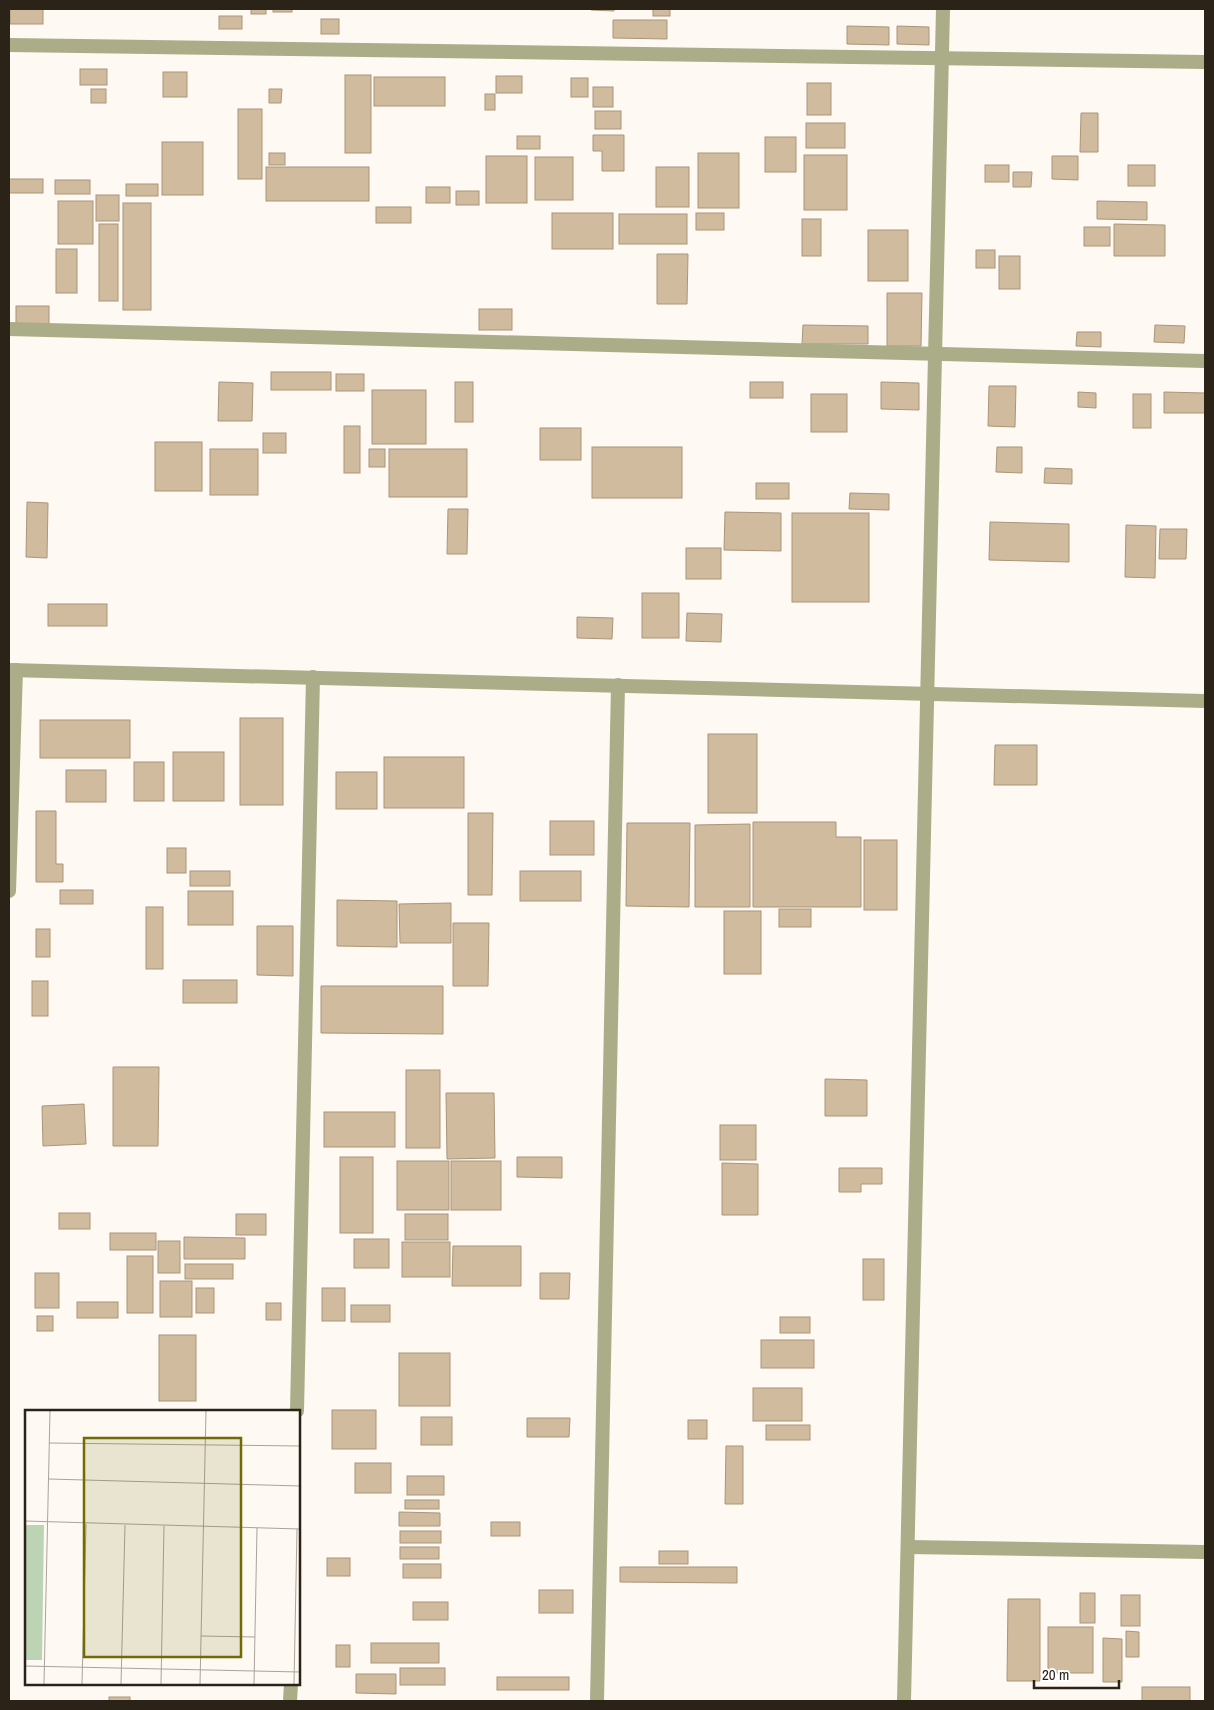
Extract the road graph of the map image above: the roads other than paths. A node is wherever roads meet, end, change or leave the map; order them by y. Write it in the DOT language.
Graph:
graph roads {
  1 [pos="943,9"];
  2 [pos="9,45"];
  3 [pos="942,58"];
  4 [pos="1205,62"];
  5 [pos="9,329"];
  6 [pos="936,354"];
  7 [pos="1205,361"];
  8 [pos="12,670"];
  9 [pos="313,677"];
  10 [pos="618,685"];
  11 [pos="928,692"];
  12 [pos="1205,701"];
  13 [pos="9,891"];
  14 [pos="297,1410"];
  15 [pos="908,1547"];
  16 [pos="1205,1552"];
  17 [pos="291,1685"];
  18 [pos="290,1701"];
  19 [pos="597,1701"];
  20 [pos="904,1701"];
  1 -- 3 [label="street"];
  2 -- 3 [label="street"];
  3 -- 4 [label="street"];
  3 -- 6 [label="street"];
  5 -- 6 [label="street"];
  6 -- 7 [label="street"];
  6 -- 11 [label="street"];
  8 -- 9 [label="street"];
  8 -- 13 [label="street"];
  9 -- 10 [label="street"];
  9 -- 14 [label="street"];
  10 -- 11 [label="street"];
  10 -- 19 [label="street"];
  11 -- 12 [label="street"];
  11 -- 15 [label="street"];
  15 -- 16 [label="street"];
  15 -- 20 [label="street"];
  17 -- 18 [label="street"];
}
